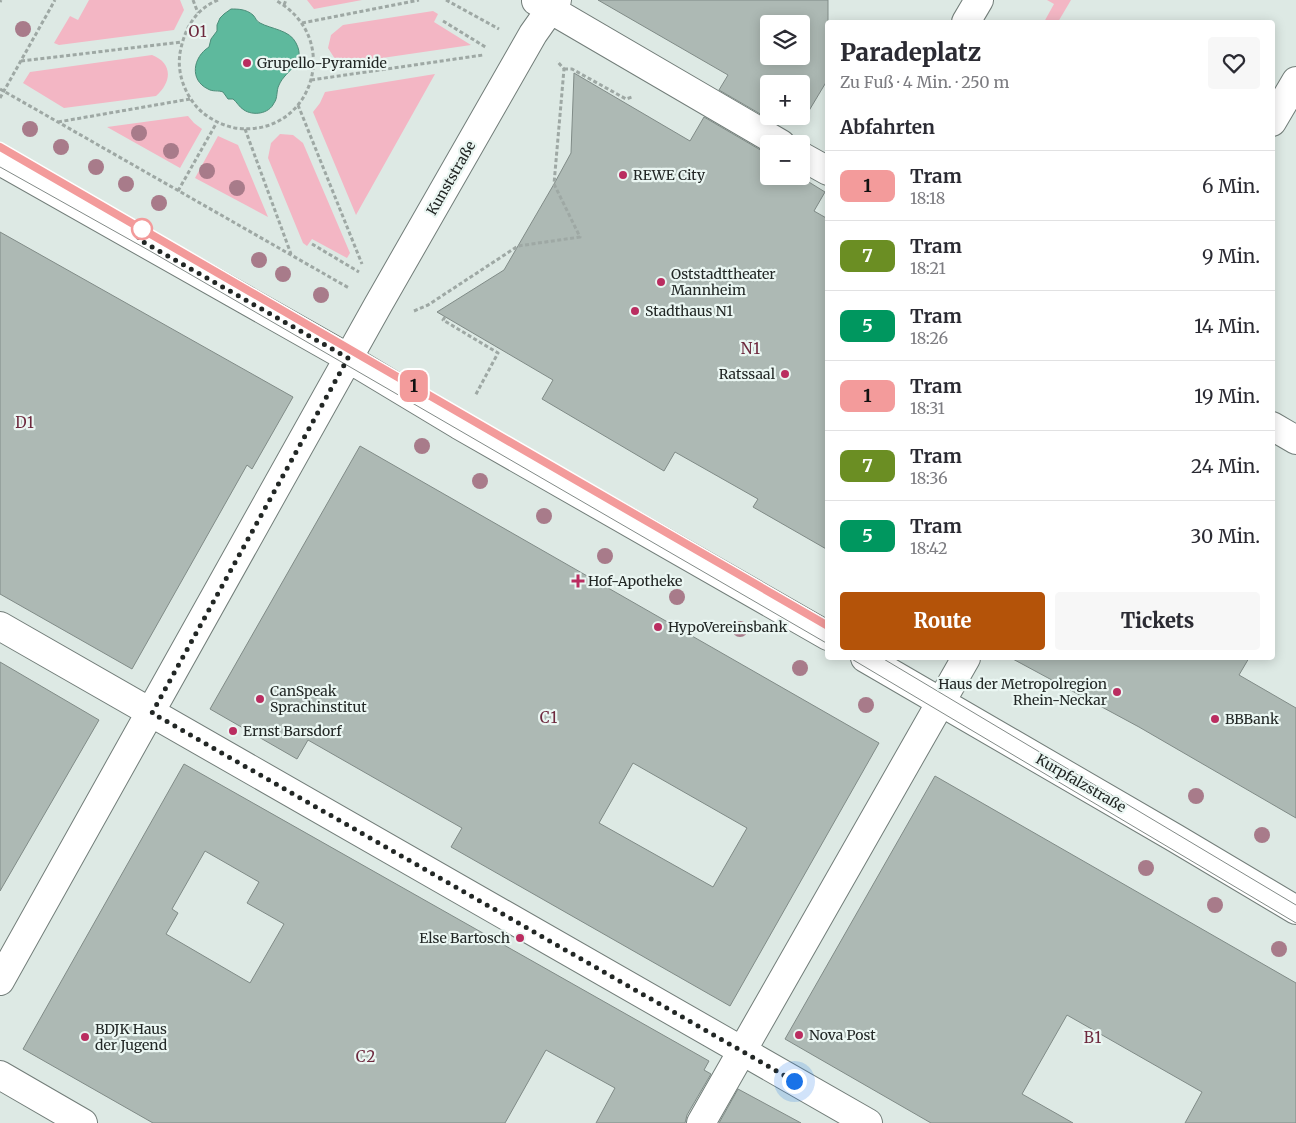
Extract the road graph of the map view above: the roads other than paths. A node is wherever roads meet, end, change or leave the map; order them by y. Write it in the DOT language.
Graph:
graph roads {
  1 [pos="979,0"];
  2 [pos="547,3"];
  3 [pos="967,20"];
  4 [pos="1296,81"];
  5 [pos="1275,117"];
  6 [pos="765,135"];
  7 [pos="0,161"];
  8 [pos="810,161"];
  9 [pos="825,169"];
  10 [pos="348,358"];
  11 [pos="1275,428"];
  12 [pos="1296,440"];
  13 [pos="0,626"];
  14 [pos="825,634"];
  15 [pos="868,660"];
  16 [pos="965,660"];
  17 [pos="941,702"];
  18 [pos="152,713"];
  19 [pos="1296,910"];
  20 [pos="0,981"];
  21 [pos="742,1050"];
  22 [pos="0,1075"];
  23 [pos="83,1123"];
  24 [pos="701,1123"];
  25 [pos="868,1123"];
  1 -- 3 [label="street"];
  2 -- 6 [label="street"];
  2 -- 10 [label="street, Kunststraße"];
  4 -- 5 [label="street"];
  7 -- 10 [label="street"];
  8 -- 9 [label="street"];
  10 -- 14 [label="street"];
  10 -- 18 [label="street, Kunststraße"];
  11 -- 12 [label="street"];
  13 -- 18 [label="street"];
  15 -- 17 [label="street, Kurpfalzstraße"];
  16 -- 17 [label="street"];
  17 -- 19 [label="street, Kurpfalzstraße"];
  17 -- 21 [label="street"];
  18 -- 20 [label="street, Kunststraße"];
  18 -- 21 [label="street"];
  21 -- 24 [label="street"];
  21 -- 25 [label="street"];
  22 -- 23 [label="street"];
}
